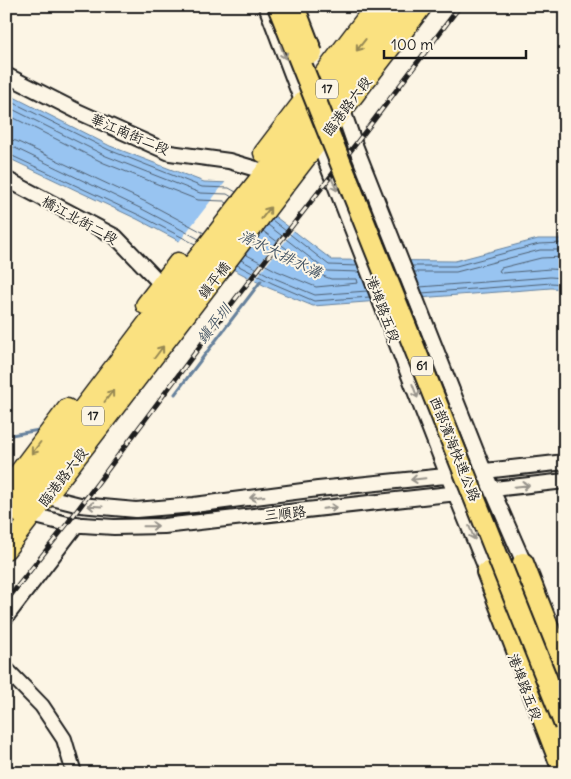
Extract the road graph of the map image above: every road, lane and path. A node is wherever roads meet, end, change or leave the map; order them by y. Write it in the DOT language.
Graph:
graph roads {
  1 [pos="266,6"];
  2 [pos="278,6"];
  3 [pos="294,6"];
  4 [pos="303,6"];
  5 [pos="375,6"];
  6 [pos="391,6"];
  7 [pos="408,6"];
  8 [pos="423,6"];
  9 [pos="6,75"];
  10 [pos="335,90"];
  11 [pos="311,123"];
  12 [pos="270,174"];
  13 [pos="6,179"];
  14 [pos="177,296"];
  15 [pos="565,462"];
  16 [pos="484,471"];
  17 [pos="448,476"];
  18 [pos="565,481"];
  19 [pos="492,489"];
  20 [pos="24,491"];
  21 [pos="456,494"];
  22 [pos="15,511"];
  23 [pos="77,524"];
  24 [pos="6,533"];
  25 [pos="6,550"];
  26 [pos="523,563"];
  27 [pos="487,572"];
  28 [pos="6,617"];
  29 [pos="565,652"];
  30 [pos="6,669"];
  31 [pos="565,670"];
  32 [pos="542,680"];
  33 [pos="565,702"];
  34 [pos="565,725"];
  35 [pos="565,735"];
  36 [pos="74,773"];
  37 [pos="559,773"];
  38 [pos="564,773"];
  1 -- 11 [label="street, 港埠路五段, one-way"];
  2 -- 34 [label="highway, 西部濱海快速公路 / 61, bridge"];
  3 -- 33 [label="highway, 西部濱海快速公路 / 61, bridge"];
  4 -- 10 [label="street, 港埠路五段"];
  5 -- 10 [label="main road, 臨港路六段 / 17"];
  6 -- 10 [label="main road, 臨港路六段 / 17, one-way"];
  7 -- 10 [label="main road, 臨港路六段 / 17"];
  8 -- 10 [label="main road, 臨港路六段 / 17"];
  9 -- 12 [label="street, 華江南街二段"];
  10 -- 11 [label="main road, 臨港路六段 / 17"];
  10 -- 11 [label="main road, 臨港路六段 / 17"];
  10 -- 16 [label="street, 港埠路五段"];
  11 -- 12 [label="main road, 臨港路六段 / 17"];
  11 -- 12 [label="main road, 臨港路六段 / 17"];
  11 -- 17 [label="street, 港埠路五段, one-way"];
  12 -- 14 [label="main road, 鎮平橋 / 17"];
  12 -- 14 [label="main road, 17"];
  13 -- 14 [label="street, 橋江北街二段"];
  14 -- 20 [label="main road, 臨港路六段 / 17"];
  14 -- 20 [label="main road, 臨港路六段 / 17, one-way"];
  15 -- 16 [label="street, 三順路"];
  16 -- 17 [label="street, 三順路"];
  16 -- 19 [label="street, 港埠路五段"];
  17 -- 20 [label="street, 三順路, one-way"];
  17 -- 21 [label="street, 港埠路五段"];
  19 -- 18 [label="street, 三順路, one-way"];
  19 -- 21 [label="street, 三順路"];
  19 -- 26 [label="street, 港埠路五段"];
  20 -- 22 [label="main road, 臨港路六段 / 17"];
  20 -- 22 [label="main road, 臨港路六段 / 17"];
  23 -- 21 [label="street, 三順路, one-way"];
  21 -- 27 [label="street, 港埠路五段, one-way"];
  22 -- 23 [label="street, 三順路"];
  22 -- 24 [label="main road, 臨港路六段 / 17"];
  22 -- 25 [label="main road, 臨港路六段 / 17"];
  23 -- 28 [label="street"];
  26 -- 29 [label="street, 港埠路五段"];
  26 -- 31 [label="highway"];
  26 -- 32 [label="street, 港埠路五段"];
  27 -- 32 [label="street, 港埠路五段"];
  27 -- 37 [label="street, 港埠路五段"];
  27 -- 38 [label="highway"];
  30 -- 36 [label="street"];
  32 -- 35 [label="street, 港埠路五段"];
}
